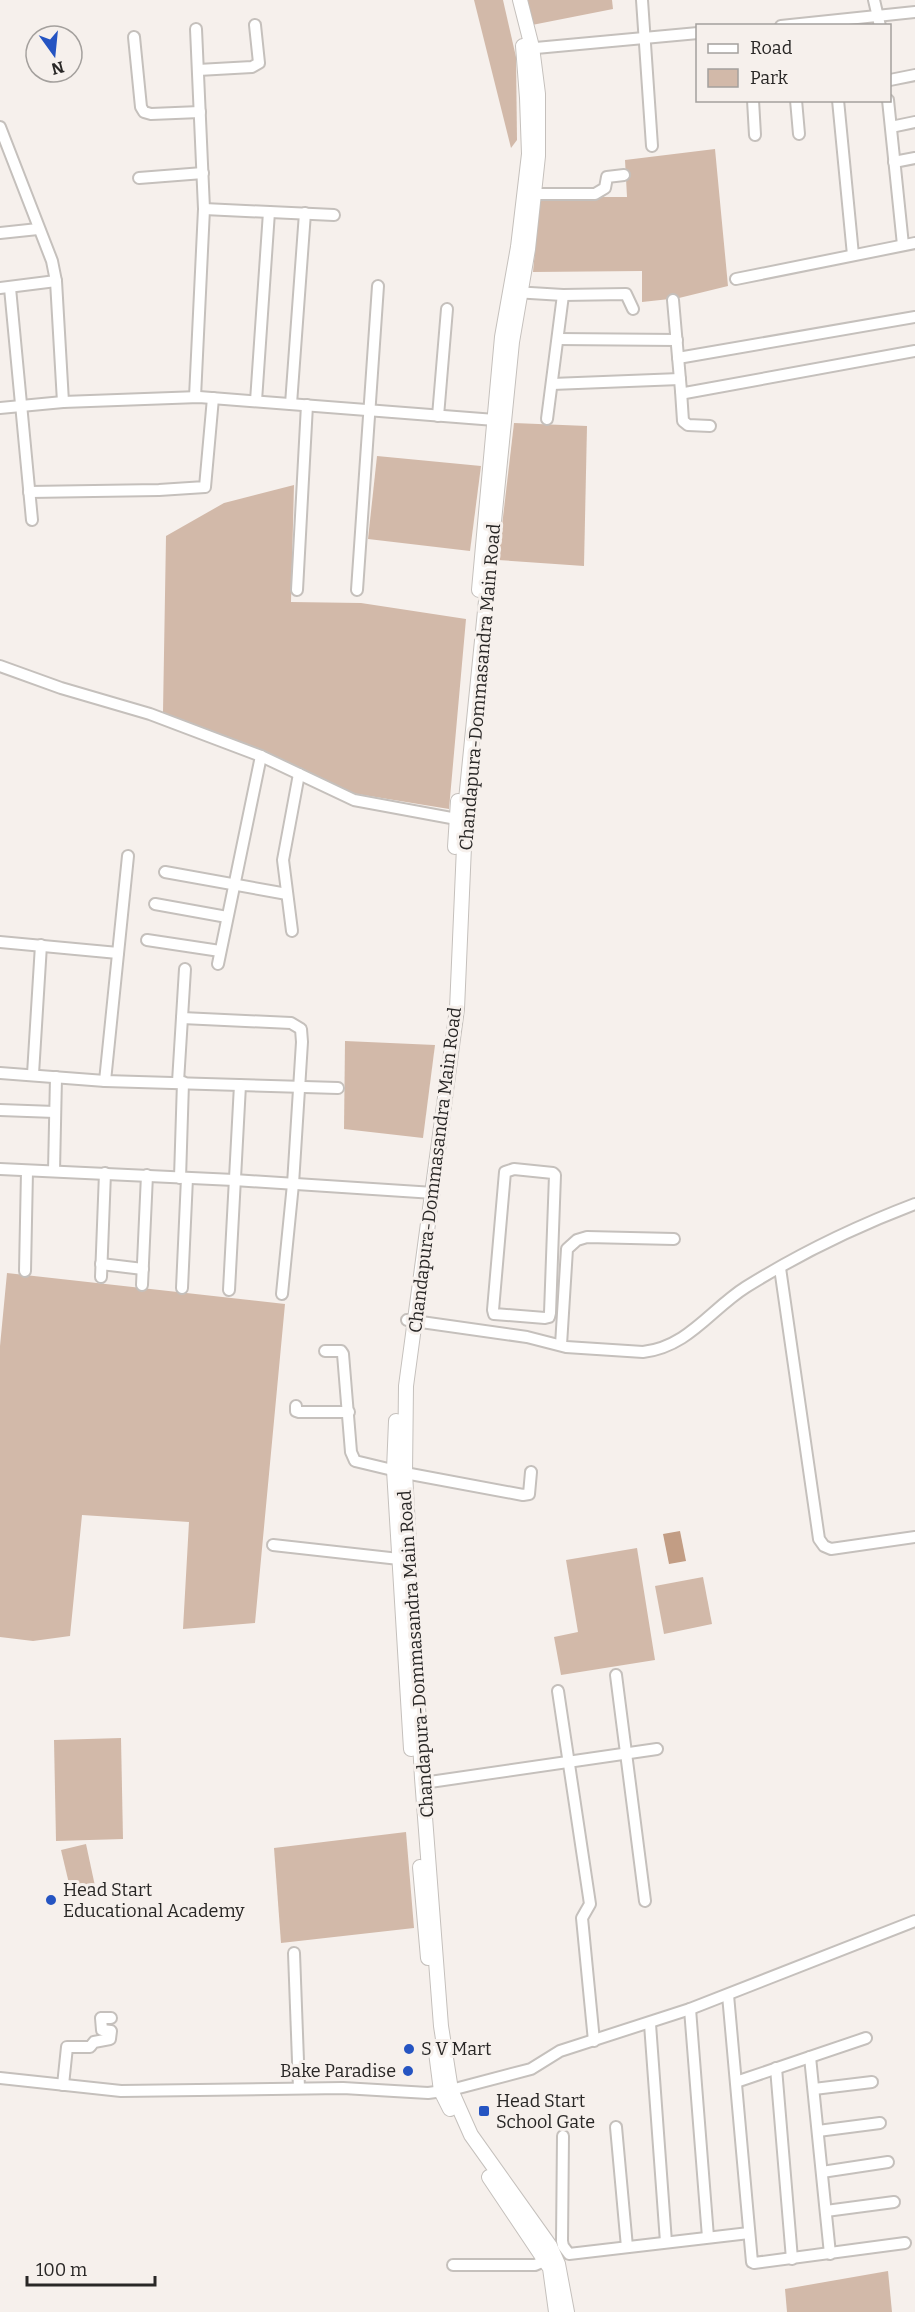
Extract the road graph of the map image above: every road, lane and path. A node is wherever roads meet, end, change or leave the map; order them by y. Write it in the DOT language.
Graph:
graph roads {
  1 [pos="511,0"];
  2 [pos="520,0"];
  3 [pos="642,0"];
  4 [pos="874,0"];
  5 [pos="915,12"];
  6 [pos="879,21"];
  7 [pos="829,23"];
  8 [pos="809,24"];
  9 [pos="255,25"];
  10 [pos="196,29"];
  11 [pos="696,33"];
  12 [pos="134,37"];
  13 [pos="645,38"];
  14 [pos="528,49"];
  15 [pos="198,70"];
  16 [pos="915,75"];
  17 [pos="891,80"];
  18 [pos="753,102"];
  19 [pos="796,102"];
  20 [pos="838,102"];
  21 [pos="888,102"];
  22 [pos="200,112"];
  23 [pos="915,122"];
  24 [pos="0,127"];
  25 [pos="891,127"];
  26 [pos="799,134"];
  27 [pos="755,135"];
  28 [pos="652,146"];
  29 [pos="915,158"];
  30 [pos="894,162"];
  31 [pos="203,173"];
  32 [pos="624,175"];
  33 [pos="139,178"];
  34 [pos="534,194"];
  35 [pos="204,209"];
  36 [pos="269,212"];
  37 [pos="305,213"];
  38 [pos="334,215"];
  39 [pos="38,228"];
  40 [pos="0,233"];
  41 [pos="915,243"];
  42 [pos="903,245"];
  43 [pos="853,255"];
  44 [pos="736,279"];
  45 [pos="56,281"];
  46 [pos="378,286"];
  47 [pos="5,288"];
  48 [pos="516,292"];
  49 [pos="563,296"];
  50 [pos="673,300"];
  51 [pos="447,309"];
  52 [pos="633,309"];
  53 [pos="915,317"];
  54 [pos="558,339"];
  55 [pos="677,340"];
  56 [pos="915,351"];
  57 [pos="678,358"];
  58 [pos="680,379"];
  59 [pos="552,384"];
  60 [pos="681,391"];
  61 [pos="195,397"];
  62 [pos="213,398"];
  63 [pos="256,401"];
  64 [pos="63,402"];
  65 [pos="291,404"];
  66 [pos="307,405"];
  67 [pos="20,407"];
  68 [pos="0,408"];
  69 [pos="368,409"];
  70 [pos="438,416"];
  71 [pos="547,419"];
  72 [pos="495,420"];
  73 [pos="710,426"];
  74 [pos="29,492"];
  75 [pos="32,520"];
  76 [pos="297,590"];
  77 [pos="357,590"];
  78 [pos="0,666"];
  79 [pos="261,756"];
  80 [pos="299,774"];
  81 [pos="461,820"];
  82 [pos="128,856"];
  83 [pos="165,872"];
  84 [pos="234,884"];
  85 [pos="287,894"];
  86 [pos="155,904"];
  87 [pos="227,917"];
  88 [pos="292,931"];
  89 [pos="147,940"];
  90 [pos="0,942"];
  91 [pos="41,945"];
  92 [pos="220,951"];
  93 [pos="118,953"];
  94 [pos="218,964"];
  95 [pos="185,969"];
  96 [pos="182,1018"];
  97 [pos="0,1073"];
  98 [pos="33,1074"];
  99 [pos="56,1077"];
  100 [pos="105,1081"];
  101 [pos="181,1082"];
  102 [pos="240,1085"];
  103 [pos="300,1087"];
  104 [pos="338,1088"];
  105 [pos="0,1110"];
  106 [pos="55,1112"];
  107 [pos="0,1169"];
  108 [pos="27,1171"];
  109 [pos="54,1171"];
  110 [pos="105,1173"];
  111 [pos="147,1175"];
  112 [pos="184,1178"];
  113 [pos="234,1180"];
  114 [pos="293,1184"];
  115 [pos="429,1193"];
  116 [pos="915,1203"];
  117 [pos="674,1239"];
  118 [pos="101,1264"];
  119 [pos="780,1268"];
  120 [pos="143,1269"];
  121 [pos="25,1271"];
  122 [pos="100,1277"];
  123 [pos="142,1285"];
  124 [pos="182,1288"];
  125 [pos="229,1290"];
  126 [pos="282,1294"];
  127 [pos="519,1317"];
  128 [pos="412,1321"];
  129 [pos="518,1336"];
  130 [pos="561,1345"];
  131 [pos="325,1351"];
  132 [pos="296,1406"];
  133 [pos="349,1412"];
  134 [pos="399,1472"];
  135 [pos="531,1472"];
  136 [pos="915,1537"];
  137 [pos="273,1545"];
  138 [pos="399,1559"];
  139 [pos="616,1675"];
  140 [pos="558,1691"];
  141 [pos="657,1749"];
  142 [pos="626,1753"];
  143 [pos="569,1762"];
  144 [pos="423,1783"];
  145 [pos="645,1901"];
  146 [pos="915,1921"];
  147 [pos="294,1953"];
  148 [pos="728,1995"];
  149 [pos="690,2009"];
  150 [pos="111,2018"];
  151 [pos="650,2024"];
  152 [pos="866,2038"];
  153 [pos="594,2041"];
  154 [pos="810,2057"];
  155 [pos="776,2068"];
  156 [pos="0,2078"];
  157 [pos="736,2082"];
  158 [pos="872,2082"];
  159 [pos="63,2085"];
  160 [pos="299,2088"];
  161 [pos="814,2089"];
  162 [pos="446,2091"];
  163 [pos="880,2123"];
  164 [pos="616,2127"];
  165 [pos="818,2131"];
  166 [pos="563,2136"];
  167 [pos="888,2162"];
  168 [pos="822,2172"];
  169 [pos="894,2202"];
  170 [pos="825,2211"];
  171 [pos="749,2233"];
  172 [pos="708,2237"];
  173 [pos="666,2242"];
  174 [pos="905,2242"];
  175 [pos="627,2247"];
  176 [pos="830,2254"];
  177 [pos="556,2257"];
  178 [pos="792,2259"];
  179 [pos="453,2265"];
  180 [pos="556,2312"];
  181 [pos="567,2312"];
  1 -- 14 [label="main road, Chandapura-Dommasandra Main Road"];
  2 -- 14 [label="main road, Chandapura-Dommasandra Main Road"];
  3 -- 13 [label="street"];
  4 -- 6 [label="street"];
  5 -- 6 [label="street"];
  6 -- 7 [label="street"];
  7 -- 8 [label="street"];
  9 -- 15 [label="street"];
  10 -- 15 [label="street"];
  11 -- 13 [label="street"];
  12 -- 22 [label="street"];
  13 -- 14 [label="street"];
  13 -- 28 [label="street"];
  14 -- 34 [label="main road, Chandapura-Dommasandra Main Road"];
  14 -- 48 [label="main road, Chandapura-Dommasandra Main Road"];
  15 -- 22 [label="street"];
  16 -- 17 [label="street"];
  18 -- 27 [label="street"];
  19 -- 26 [label="street"];
  20 -- 43 [label="street"];
  21 -- 25 [label="street"];
  22 -- 31 [label="street"];
  23 -- 25 [label="street"];
  24 -- 39 [label="street"];
  25 -- 30 [label="street"];
  29 -- 30 [label="street"];
  30 -- 42 [label="street"];
  31 -- 33 [label="street"];
  31 -- 35 [label="street"];
  32 -- 34 [label="street"];
  34 -- 48 [label="main road, Chandapura-Dommasandra Main Road"];
  35 -- 36 [label="street"];
  35 -- 61 [label="street"];
  36 -- 37 [label="street"];
  36 -- 63 [label="street"];
  37 -- 38 [label="street"];
  37 -- 65 [label="street"];
  39 -- 40 [label="street"];
  39 -- 45 [label="street"];
  41 -- 42 [label="street"];
  42 -- 43 [label="street"];
  43 -- 44 [label="street"];
  45 -- 47 [label="street"];
  45 -- 64 [label="street"];
  46 -- 69 [label="street"];
  47 -- 67 [label="street"];
  48 -- 49 [label="street"];
  48 -- 72 [label="main road, Chandapura-Dommasandra Main Road"];
  48 -- 81 [label="main road, Chandapura-Dommasandra Main Road"];
  49 -- 52 [label="street"];
  49 -- 54 [label="street"];
  50 -- 55 [label="street"];
  51 -- 70 [label="street"];
  53 -- 57 [label="street"];
  54 -- 55 [label="street"];
  54 -- 59 [label="street"];
  55 -- 57 [label="street"];
  56 -- 60 [label="street"];
  57 -- 58 [label="street"];
  58 -- 59 [label="street"];
  58 -- 60 [label="street"];
  59 -- 71 [label="street"];
  60 -- 73 [label="street"];
  61 -- 62 [label="street"];
  61 -- 64 [label="street"];
  62 -- 63 [label="street"];
  62 -- 74 [label="street"];
  63 -- 65 [label="street"];
  64 -- 67 [label="street"];
  65 -- 66 [label="street"];
  66 -- 69 [label="street"];
  66 -- 76 [label="street"];
  67 -- 68 [label="street"];
  67 -- 74 [label="street"];
  69 -- 70 [label="street"];
  69 -- 77 [label="street"];
  70 -- 72 [label="street"];
  72 -- 81 [label="main road, Chandapura-Dommasandra Main Road"];
  74 -- 75 [label="street"];
  78 -- 79 [label="street"];
  79 -- 80 [label="street"];
  79 -- 84 [label="street"];
  80 -- 81 [label="street"];
  80 -- 85 [label="street"];
  81 -- 115 [label="main road, Chandapura-Dommasandra Main Road"];
  82 -- 93 [label="street"];
  83 -- 84 [label="street"];
  84 -- 85 [label="street"];
  84 -- 87 [label="street"];
  85 -- 88 [label="street"];
  86 -- 87 [label="street"];
  87 -- 92 [label="street"];
  89 -- 92 [label="street"];
  90 -- 91 [label="street"];
  91 -- 93 [label="street"];
  91 -- 98 [label="street"];
  92 -- 94 [label="street"];
  93 -- 100 [label="street"];
  95 -- 96 [label="street"];
  96 -- 101 [label="street"];
  96 -- 103 [label="street"];
  97 -- 98 [label="street"];
  98 -- 99 [label="street"];
  99 -- 100 [label="street"];
  99 -- 106 [label="street"];
  100 -- 101 [label="street"];
  101 -- 102 [label="street"];
  101 -- 112 [label="street"];
  102 -- 103 [label="street"];
  102 -- 113 [label="street"];
  103 -- 104 [label="street"];
  103 -- 114 [label="street"];
  105 -- 106 [label="street"];
  106 -- 109 [label="street"];
  107 -- 108 [label="street"];
  108 -- 109 [label="street"];
  108 -- 121 [label="street"];
  109 -- 110 [label="street"];
  110 -- 111 [label="street"];
  110 -- 118 [label="street"];
  111 -- 112 [label="street"];
  111 -- 120 [label="street"];
  112 -- 113 [label="street"];
  112 -- 124 [label="street"];
  113 -- 114 [label="street"];
  113 -- 125 [label="street"];
  114 -- 115 [label="street"];
  114 -- 126 [label="street"];
  115 -- 128 [label="main road, Chandapura-Dommasandra Main Road"];
  116 -- 119 [label="street"];
  117 -- 130 [label="street"];
  118 -- 120 [label="street"];
  118 -- 122 [label="street"];
  119 -- 130 [label="street"];
  119 -- 136 [label="street"];
  120 -- 123 [label="street"];
  127 -- 127 [label="street"];
  127 -- 129 [label="street"];
  128 -- 129 [label="street"];
  128 -- 134 [label="main road, Chandapura-Dommasandra Main Road"];
  129 -- 130 [label="street"];
  131 -- 133 [label="street"];
  132 -- 133 [label="street"];
  133 -- 134 [label="street"];
  134 -- 135 [label="street"];
  134 -- 138 [label="main road, Chandapura-Dommasandra Main Road"];
  134 -- 144 [label="main road, Chandapura-Dommasandra Main Road"];
  137 -- 138 [label="street"];
  138 -- 162 [label="main road, Chandapura-Dommasandra Main Road"];
  139 -- 142 [label="street"];
  140 -- 143 [label="street"];
  141 -- 142 [label="street"];
  142 -- 143 [label="street"];
  142 -- 145 [label="street"];
  143 -- 144 [label="street"];
  143 -- 153 [label="street"];
  144 -- 162 [label="main road, Chandapura-Dommasandra Main Road"];
  146 -- 148 [label="street"];
  147 -- 160 [label="street"];
  148 -- 149 [label="street"];
  148 -- 157 [label="street"];
  149 -- 151 [label="street"];
  149 -- 172 [label="street"];
  150 -- 159 [label="street"];
  151 -- 153 [label="street"];
  151 -- 173 [label="street"];
  152 -- 154 [label="street"];
  153 -- 162 [label="street"];
  154 -- 155 [label="street"];
  154 -- 161 [label="street"];
  155 -- 157 [label="street"];
  155 -- 178 [label="street"];
  156 -- 159 [label="street"];
  157 -- 171 [label="street"];
  158 -- 161 [label="street"];
  159 -- 160 [label="street"];
  160 -- 162 [label="street"];
  161 -- 165 [label="street"];
  162 -- 177 [label="main road, Chandapura-Dommasandra Main Road"];
  163 -- 165 [label="street"];
  164 -- 175 [label="street"];
  165 -- 168 [label="street"];
  166 -- 177 [label="street"];
  167 -- 168 [label="street"];
  168 -- 170 [label="street"];
  169 -- 170 [label="street"];
  170 -- 176 [label="street"];
  171 -- 172 [label="street"];
  171 -- 178 [label="street"];
  172 -- 173 [label="street"];
  173 -- 175 [label="street"];
  174 -- 176 [label="street"];
  175 -- 177 [label="street"];
  176 -- 178 [label="street"];
  177 -- 179 [label="street"];
  177 -- 180 [label="main road, Chandapura-Dommasandra Main Road"];
  177 -- 181 [label="main road, Chandapura-Dommasandra Main Road"];
}
